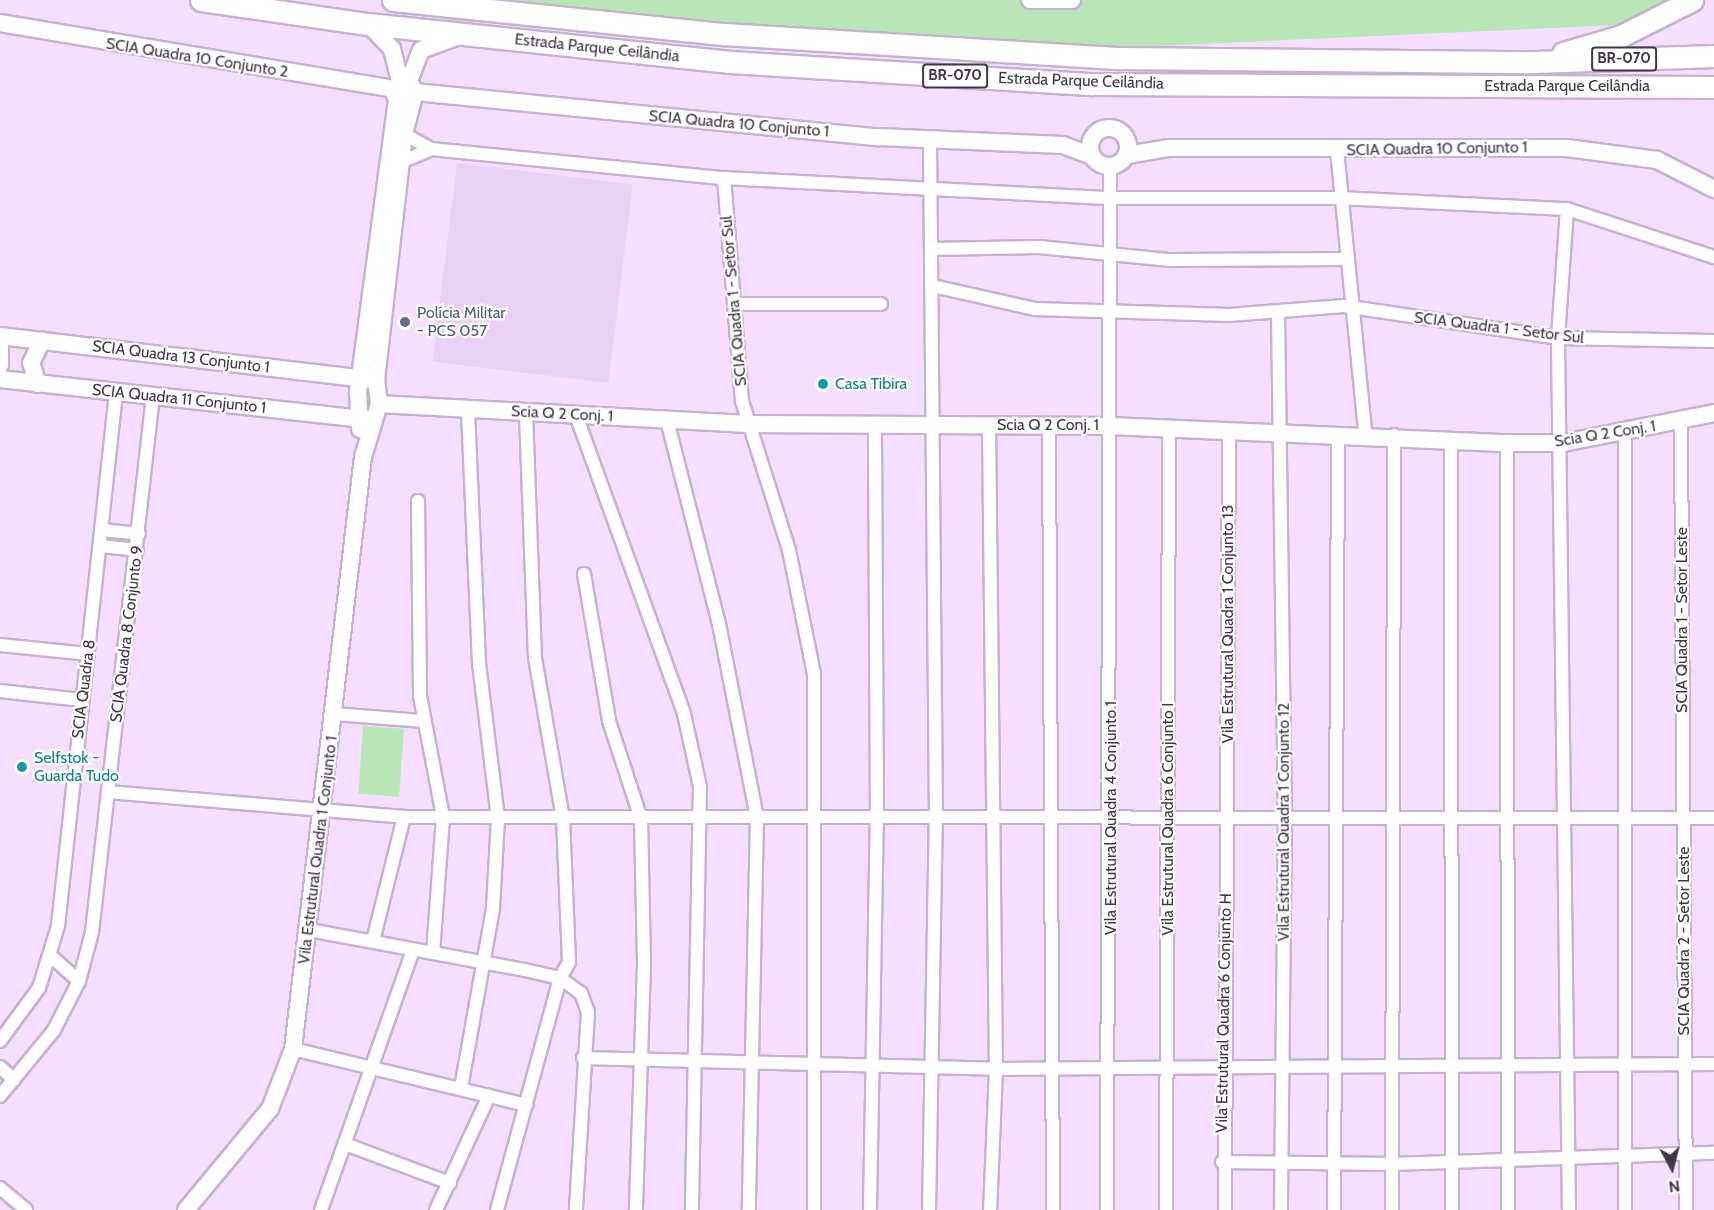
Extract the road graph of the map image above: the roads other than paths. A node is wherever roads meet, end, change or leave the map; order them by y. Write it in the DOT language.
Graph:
graph roads {
  1 [pos="201,0"];
  2 [pos="393,0"];
  3 [pos="1030,0"];
  4 [pos="1072,0"];
  5 [pos="1692,0"];
  6 [pos="419,2"];
  7 [pos="0,23"];
  8 [pos="368,24"];
  9 [pos="465,34"];
  10 [pos="1714,56"];
  11 [pos="1534,62"];
  12 [pos="1714,87"];
  13 [pos="404,90"];
  14 [pos="404,134"];
  15 [pos="1124,135"];
  16 [pos="1092,137"];
  17 [pos="930,139"];
  18 [pos="1063,145"];
  19 [pos="1169,148"];
  20 [pos="431,149"];
  21 [pos="1337,150"];
  22 [pos="1127,155"];
  23 [pos="1092,156"];
  24 [pos="400,162"];
  25 [pos="1110,165"];
  26 [pos="724,178"];
  27 [pos="1707,179"];
  28 [pos="931,188"];
  29 [pos="1714,189"];
  30 [pos="1110,198"];
  31 [pos="1340,198"];
  32 [pos="1567,209"];
  33 [pos="932,249"];
  34 [pos="1108,256"];
  35 [pos="1714,256"];
  36 [pos="1347,259"];
  37 [pos="933,286"];
  38 [pos="736,304"];
  39 [pos="881,304"];
  40 [pos="1356,310"];
  41 [pos="1108,311"];
  42 [pos="1278,312"];
  43 [pos="0,336"];
  44 [pos="1558,338"];
  45 [pos="42,340"];
  46 [pos="1714,341"];
  47 [pos="0,343"];
  48 [pos="0,365"];
  49 [pos="0,379"];
  50 [pos="369,379"];
  51 [pos="38,384"];
  52 [pos="116,393"];
  53 [pos="153,396"];
  54 [pos="379,404"];
  55 [pos="468,408"];
  56 [pos="526,413"];
  57 [pos="1714,413"];
  58 [pos="576,415"];
  59 [pos="365,420"];
  60 [pos="667,420"];
  61 [pos="1681,421"];
  62 [pos="747,424"];
  63 [pos="875,424"];
  64 [pos="933,424"];
  65 [pos="989,425"];
  66 [pos="1049,425"];
  67 [pos="1110,426"];
  68 [pos="1169,429"];
  69 [pos="1229,432"];
  70 [pos="1281,433"];
  71 [pos="1625,433"];
  72 [pos="1338,434"];
  73 [pos="1365,434"];
  74 [pos="1394,435"];
  75 [pos="1451,439"];
  76 [pos="1563,442"];
  77 [pos="1507,443"];
  78 [pos="418,501"];
  79 [pos="102,530"];
  80 [pos="139,534"];
  81 [pos="100,546"];
  82 [pos="137,550"];
  83 [pos="584,573"];
  84 [pos="0,645"];
  85 [pos="88,654"];
  86 [pos="0,691"];
  87 [pos="82,700"];
  88 [pos="334,714"];
  89 [pos="422,721"];
  90 [pos="108,792"];
  91 [pos="324,814"];
  92 [pos="818,816"];
  93 [pos="1054,816"];
  94 [pos="1112,816"];
  95 [pos="404,817"];
  96 [pos="443,817"];
  97 [pos="757,817"];
  98 [pos="877,817"];
  99 [pos="936,817"];
  100 [pos="994,817"];
  101 [pos="1169,817"];
  102 [pos="1227,817"];
  103 [pos="1624,817"];
  104 [pos="498,818"];
  105 [pos="563,818"];
  106 [pos="702,818"];
  107 [pos="1285,818"];
  108 [pos="1340,818"];
  109 [pos="1396,818"];
  110 [pos="1567,818"];
  111 [pos="1714,818"];
  112 [pos="641,819"];
  113 [pos="1451,819"];
  114 [pos="1510,819"];
  115 [pos="1683,819"];
  116 [pos="309,930"];
  117 [pos="373,941"];
  118 [pos="413,950"];
  119 [pos="433,953"];
  120 [pos="51,957"];
  121 [pos="483,960"];
  122 [pos="560,978"];
  123 [pos="79,981"];
  124 [pos="0,1041"];
  125 [pos="293,1048"];
  126 [pos="640,1057"];
  127 [pos="583,1058"];
  128 [pos="696,1059"];
  129 [pos="754,1061"];
  130 [pos="814,1064"];
  131 [pos="874,1064"];
  132 [pos="932,1064"];
  133 [pos="1050,1064"];
  134 [pos="1110,1064"];
  135 [pos="1222,1064"];
  136 [pos="1282,1064"];
  137 [pos="1508,1064"];
  138 [pos="1566,1064"];
  139 [pos="1685,1064"];
  140 [pos="1714,1064"];
  141 [pos="1167,1065"];
  142 [pos="1450,1065"];
  143 [pos="1623,1065"];
  144 [pos="1338,1066"];
  145 [pos="0,1067"];
  146 [pos="1394,1067"];
  147 [pos="372,1068"];
  148 [pos="996,1069"];
  149 [pos="14,1080"];
  150 [pos="461,1088"];
  151 [pos="1,1093"];
  152 [pos="489,1096"];
  153 [pos="526,1105"];
  154 [pos="345,1144"];
  155 [pos="1714,1154"];
  156 [pos="1686,1155"];
  157 [pos="1624,1158"];
  158 [pos="1508,1160"];
  159 [pos="1569,1160"];
  160 [pos="1222,1162"];
  161 [pos="1451,1162"];
  162 [pos="1336,1163"];
  163 [pos="1280,1164"];
  164 [pos="1393,1164"];
  165 [pos="450,1183"];
  166 [pos="0,1188"];
  167 [pos="192,1207"];
  168 [pos="26,1210"];
  169 [pos="321,1210"];
  170 [pos="436,1210"];
  171 [pos="497,1210"];
  172 [pos="576,1210"];
  173 [pos="636,1210"];
  174 [pos="692,1210"];
  175 [pos="749,1210"];
  176 [pos="814,1210"];
  177 [pos="870,1210"];
  178 [pos="929,1210"];
  179 [pos="990,1210"];
  180 [pos="1053,1210"];
  181 [pos="1107,1210"];
  182 [pos="1166,1210"];
  183 [pos="1225,1210"];
  184 [pos="1281,1210"];
  185 [pos="1334,1210"];
  186 [pos="1392,1210"];
  187 [pos="1452,1210"];
  188 [pos="1508,1210"];
  189 [pos="1569,1210"];
  190 [pos="1625,1210"];
  191 [pos="1686,1210"];
  1 -- 8 [label="highway, Estrada Parque Ceilândia / BR-070"];
  2 -- 6 [label="highway, Estrada Parque Ceilândia / BR-070"];
  3 -- 4 [label="street"];
  5 -- 11 [label="highway"];
  6 -- 11 [label="highway, Estrada Parque Ceilândia / BR-070"];
  7 -- 13 [label="street, SCIA Quadra 10 Conjunto 2"];
  8 -- 9 [label="highway, Estrada Parque Ceilândia / BR-070"];
  8 -- 13 [label="street"];
  9 -- 12 [label="highway, Estrada Parque Ceilândia / BR-070"];
  9 -- 13 [label="street"];
  10 -- 11 [label="highway, Estrada Parque Ceilândia / BR-070"];
  13 -- 14 [label="street"];
  13 -- 17 [label="street, SCIA Quadra 10 Conjunto 1"];
  13 -- 50 [label="street"];
  14 -- 20 [label="street"];
  14 -- 24 [label="street"];
  15 -- 16 [label="street"];
  15 -- 19 [label="street, SCIA Quadra 10 Conjunto 1"];
  15 -- 22 [label="street"];
  16 -- 18 [label="street, SCIA Quadra 10 Conjunto 1"];
  16 -- 23 [label="street"];
  17 -- 18 [label="street, SCIA Quadra 10 Conjunto 1"];
  17 -- 28 [label="street"];
  18 -- 23 [label="street, SCIA Quadra 10 Conjunto 1"];
  19 -- 21 [label="street, SCIA Quadra 10 Conjunto 1"];
  19 -- 22 [label="street, SCIA Quadra 10 Conjunto 1"];
  20 -- 24 [label="street"];
  20 -- 26 [label="street"];
  21 -- 27 [label="street, SCIA Quadra 10 Conjunto 1"];
  21 -- 31 [label="street"];
  22 -- 25 [label="street"];
  23 -- 25 [label="street"];
  24 -- 50 [label="street"];
  25 -- 30 [label="street, Vila Estrutural Quadra 4 Conjunto 1"];
  26 -- 28 [label="street"];
  26 -- 38 [label="street, SCIA Quadra 1 - Setor Sul"];
  27 -- 29 [label="street, SCIA Quadra 10 Conjunto 1"];
  28 -- 30 [label="street"];
  28 -- 33 [label="street"];
  30 -- 31 [label="street"];
  30 -- 34 [label="street, Vila Estrutural Quadra 4 Conjunto 1"];
  31 -- 32 [label="street"];
  31 -- 36 [label="street"];
  32 -- 35 [label="street"];
  32 -- 44 [label="street"];
  33 -- 34 [label="street"];
  33 -- 37 [label="street"];
  34 -- 36 [label="street"];
  34 -- 41 [label="street, Vila Estrutural Quadra 4 Conjunto 1"];
  36 -- 40 [label="street"];
  37 -- 41 [label="street, SCIA Quadra 1 - Setor Sul"];
  37 -- 64 [label="street"];
  38 -- 39 [label="street"];
  38 -- 62 [label="street, SCIA Quadra 1 - Setor Sul"];
  40 -- 42 [label="street, SCIA Quadra 1 - Setor Sul"];
  40 -- 44 [label="street, SCIA Quadra 1 - Setor Sul"];
  40 -- 73 [label="street"];
  41 -- 42 [label="street, SCIA Quadra 1 - Setor Sul"];
  41 -- 67 [label="street, Vila Estrutural Quadra 4 Conjunto 1"];
  42 -- 70 [label="street, Vila Estrutural Quadra 1 Conjunto 12"];
  43 -- 45 [label="street, SCIA Quadra 13 Conjunto 1"];
  44 -- 46 [label="street, SCIA Quadra 1 - Setor Sul"];
  44 -- 76 [label="street"];
  45 -- 50 [label="street, SCIA Quadra 13 Conjunto 1"];
  45 -- 51 [label="street"];
  47 -- 48 [label="street"];
  49 -- 51 [label="street, SCIA Quadra 11 Conjunto 1"];
  50 -- 54 [label="street"];
  50 -- 59 [label="street, Vila Estrutural Quadra 1 Conjunto 1"];
  51 -- 52 [label="street, SCIA Quadra 11 Conjunto 1"];
  52 -- 53 [label="street, SCIA Quadra 11 Conjunto 1"];
  52 -- 79 [label="street, SCIA Quadra 8"];
  53 -- 59 [label="street, SCIA Quadra 11 Conjunto 1"];
  53 -- 80 [label="street, SCIA Quadra 8 Conjunto 9"];
  54 -- 55 [label="street, Scia Q 2 Conj. 1"];
  54 -- 59 [label="street"];
  55 -- 56 [label="street, Scia Q 2 Conj. 1"];
  55 -- 104 [label="street"];
  56 -- 58 [label="street, Scia Q 2 Conj. 1"];
  56 -- 105 [label="street"];
  57 -- 61 [label="street, Scia Q 2 Conj. 1"];
  58 -- 60 [label="street, Scia Q 2 Conj. 1"];
  58 -- 106 [label="street"];
  59 -- 88 [label="street, Vila Estrutural Quadra 1 Conjunto 1"];
  60 -- 62 [label="street, Scia Q 2 Conj. 1"];
  60 -- 97 [label="street"];
  61 -- 71 [label="street, Scia Q 2 Conj. 1"];
  61 -- 115 [label="street, SCIA Quadra 1 - Setor Leste"];
  62 -- 63 [label="street, Scia Q 2 Conj. 1"];
  62 -- 92 [label="street, SCIA Quadra 1 - Setor Sul"];
  63 -- 64 [label="street, Scia Q 2 Conj. 1"];
  63 -- 98 [label="street"];
  64 -- 65 [label="street, Scia Q 2 Conj. 1"];
  64 -- 99 [label="street"];
  65 -- 66 [label="street, Scia Q 2 Conj. 1"];
  65 -- 100 [label="street"];
  66 -- 67 [label="street, Scia Q 2 Conj. 1"];
  66 -- 93 [label="street"];
  67 -- 68 [label="street, Scia Q 2 Conj. 1"];
  67 -- 94 [label="street, Vila Estrutural Quadra 4 Conjunto 1"];
  68 -- 69 [label="street, Scia Q 2 Conj. 1"];
  68 -- 101 [label="street, Vila Estrutural Quadra 6 Conjunto I"];
  69 -- 70 [label="street, Scia Q 2 Conj. 1"];
  69 -- 102 [label="street, Vila Estrutural Quadra 1 Conjunto 13"];
  70 -- 72 [label="street, Scia Q 2 Conj. 1"];
  70 -- 107 [label="street, Vila Estrutural Quadra 1 Conjunto 12"];
  71 -- 76 [label="street, Scia Q 2 Conj. 1"];
  71 -- 103 [label="street"];
  72 -- 73 [label="street, Scia Q 2 Conj. 1"];
  72 -- 108 [label="street"];
  73 -- 74 [label="street, Scia Q 2 Conj. 1"];
  74 -- 75 [label="street, Scia Q 2 Conj. 1"];
  74 -- 109 [label="street"];
  75 -- 77 [label="street, Scia Q 2 Conj. 1"];
  75 -- 113 [label="street"];
  76 -- 77 [label="street, Scia Q 2 Conj. 1"];
  76 -- 110 [label="street"];
  77 -- 114 [label="street"];
  78 -- 89 [label="street"];
  79 -- 80 [label="street"];
  79 -- 81 [label="street, SCIA Quadra 8"];
  80 -- 82 [label="street, SCIA Quadra 8 Conjunto 9"];
  81 -- 82 [label="street"];
  81 -- 85 [label="street, SCIA Quadra 8"];
  82 -- 90 [label="street, SCIA Quadra 8 Conjunto 9"];
  83 -- 112 [label="street"];
  84 -- 85 [label="street"];
  85 -- 87 [label="street, SCIA Quadra 8"];
  86 -- 87 [label="street"];
  87 -- 120 [label="street, SCIA Quadra 8"];
  88 -- 89 [label="street"];
  88 -- 91 [label="street, Vila Estrutural Quadra 1 Conjunto 1"];
  89 -- 96 [label="street"];
  90 -- 91 [label="street"];
  90 -- 123 [label="street, SCIA Quadra 8 Conjunto 9"];
  91 -- 95 [label="street"];
  91 -- 116 [label="street, Vila Estrutural Quadra 1 Conjunto 1"];
  92 -- 97 [label="street"];
  92 -- 98 [label="street"];
  92 -- 130 [label="street, SCIA Quadra 1 - Setor Sul"];
  93 -- 94 [label="street"];
  93 -- 100 [label="street"];
  93 -- 133 [label="street"];
  94 -- 101 [label="street"];
  94 -- 134 [label="street, Vila Estrutural Quadra 4 Conjunto 1"];
  95 -- 96 [label="street"];
  95 -- 117 [label="street"];
  96 -- 104 [label="street"];
  96 -- 119 [label="street"];
  97 -- 106 [label="street"];
  97 -- 129 [label="street"];
  98 -- 99 [label="street"];
  98 -- 131 [label="street"];
  99 -- 100 [label="street"];
  99 -- 132 [label="street"];
  100 -- 148 [label="street"];
  101 -- 102 [label="street"];
  101 -- 141 [label="street, Vila Estrutural Quadra 6 Conjunto I"];
  102 -- 107 [label="street"];
  102 -- 135 [label="street, Vila Estrutural Quadra 6 Conjunto H"];
  103 -- 110 [label="street"];
  103 -- 115 [label="street"];
  103 -- 143 [label="street"];
  104 -- 105 [label="street"];
  104 -- 121 [label="street"];
  105 -- 112 [label="street"];
  105 -- 122 [label="street"];
  106 -- 112 [label="street"];
  106 -- 128 [label="street"];
  107 -- 108 [label="street"];
  107 -- 136 [label="street, Vila Estrutural Quadra 1 Conjunto 12"];
  108 -- 109 [label="street"];
  108 -- 144 [label="street"];
  109 -- 113 [label="street"];
  109 -- 146 [label="street"];
  110 -- 114 [label="street"];
  110 -- 138 [label="street"];
  111 -- 115 [label="street"];
  112 -- 126 [label="street"];
  113 -- 114 [label="street"];
  113 -- 142 [label="street"];
  114 -- 137 [label="street"];
  115 -- 139 [label="street, SCIA Quadra 2 - Setor Leste"];
  116 -- 117 [label="street"];
  116 -- 125 [label="street, Vila Estrutural Quadra 1 Conjunto 1"];
  117 -- 118 [label="street"];
  118 -- 119 [label="street"];
  118 -- 147 [label="street"];
  119 -- 121 [label="street"];
  120 -- 123 [label="street"];
  120 -- 124 [label="street, SCIA Quadra 8"];
  121 -- 122 [label="street"];
  121 -- 150 [label="street"];
  122 -- 127 [label="street"];
  122 -- 153 [label="street"];
  123 -- 149 [label="street, SCIA Quadra 8 Conjunto 9"];
  125 -- 147 [label="street"];
  125 -- 167 [label="street, Vila Estrutural Quadra 1 Conjunto 1"];
  126 -- 127 [label="street"];
  126 -- 128 [label="street"];
  126 -- 173 [label="street"];
  127 -- 172 [label="street"];
  128 -- 129 [label="street"];
  128 -- 174 [label="street"];
  129 -- 130 [label="street"];
  129 -- 175 [label="street"];
  130 -- 131 [label="street"];
  130 -- 176 [label="street, SCIA Quadra 1 - Setor Sul"];
  131 -- 132 [label="street"];
  131 -- 177 [label="street"];
  132 -- 148 [label="street"];
  132 -- 178 [label="street"];
  133 -- 134 [label="street"];
  133 -- 148 [label="street"];
  133 -- 180 [label="street"];
  134 -- 141 [label="street"];
  134 -- 181 [label="street, Vila Estrutural Quadra 4 Conjunto 1"];
  135 -- 136 [label="street"];
  135 -- 141 [label="street"];
  135 -- 160 [label="street, Vila Estrutural Quadra 6 Conjunto H"];
  136 -- 144 [label="street"];
  136 -- 163 [label="street, Vila Estrutural Quadra 1 Conjunto 12"];
  137 -- 138 [label="street"];
  137 -- 142 [label="street"];
  137 -- 158 [label="street"];
  138 -- 143 [label="street"];
  138 -- 159 [label="street"];
  139 -- 140 [label="street"];
  139 -- 143 [label="street"];
  139 -- 156 [label="street, SCIA Quadra 2 - Setor Leste"];
  141 -- 182 [label="street, Vila Estrutural Quadra 6 Conjunto I"];
  142 -- 146 [label="street"];
  142 -- 161 [label="street"];
  143 -- 157 [label="street"];
  144 -- 146 [label="street"];
  144 -- 162 [label="street"];
  145 -- 149 [label="street"];
  146 -- 164 [label="street"];
  147 -- 150 [label="street"];
  147 -- 154 [label="street"];
  148 -- 179 [label="street"];
  149 -- 151 [label="street, SCIA Quadra 8 Conjunto 9"];
  150 -- 152 [label="street"];
  152 -- 153 [label="street"];
  152 -- 165 [label="street"];
  153 -- 171 [label="street"];
  154 -- 165 [label="street"];
  154 -- 169 [label="street"];
  155 -- 156 [label="street"];
  156 -- 157 [label="street"];
  156 -- 191 [label="street, SCIA Quadra 2 - Setor Leste"];
  157 -- 159 [label="street"];
  157 -- 190 [label="street"];
  158 -- 159 [label="street"];
  158 -- 161 [label="street"];
  158 -- 188 [label="street"];
  159 -- 189 [label="street"];
  160 -- 163 [label="street"];
  160 -- 183 [label="street, Vila Estrutural Quadra 6 Conjunto H"];
  161 -- 164 [label="street"];
  161 -- 187 [label="street"];
  162 -- 163 [label="street"];
  162 -- 164 [label="street"];
  162 -- 185 [label="street"];
  163 -- 184 [label="street, Vila Estrutural Quadra 1 Conjunto 12"];
  164 -- 186 [label="street"];
  165 -- 170 [label="street"];
  166 -- 168 [label="street"];
}
